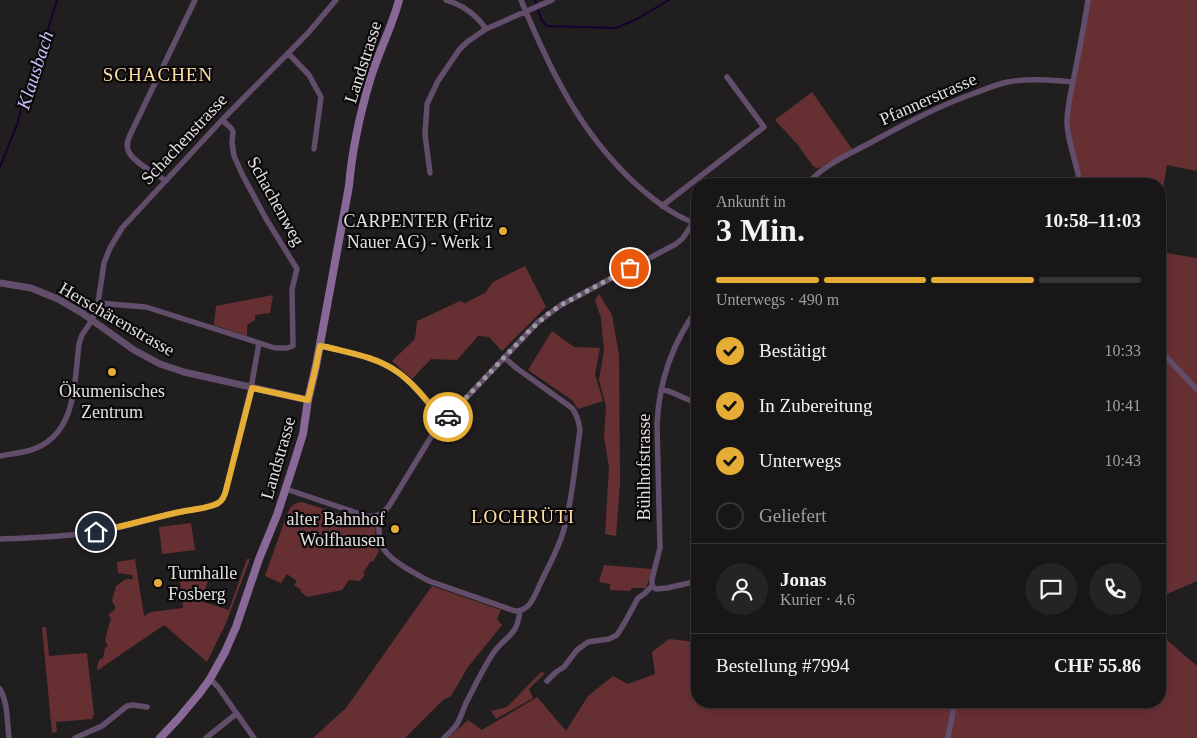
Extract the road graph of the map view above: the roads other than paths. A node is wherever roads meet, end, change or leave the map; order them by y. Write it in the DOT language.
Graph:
graph roads {
  1 [pos="195,0"];
  2 [pos="336,0"];
  3 [pos="399,0"];
  4 [pos="404,0"];
  5 [pos="446,0"];
  6 [pos="521,0"];
  7 [pos="552,0"];
  8 [pos="1088,0"];
  9 [pos="529,9"];
  10 [pos="395,14"];
  11 [pos="486,29"];
  12 [pos="288,53"];
  13 [pos="726,78"];
  14 [pos="1073,82"];
  15 [pos="222,120"];
  16 [pos="314,149"];
  17 [pos="430,173"];
  18 [pos="698,178"];
  19 [pos="813,178"];
  20 [pos="1079,178"];
  21 [pos="166,181"];
  22 [pos="691,184"];
  23 [pos="662,206"];
  24 [pos="691,222"];
  25 [pos="691,229"];
  26 [pos="0,283"];
  27 [pos="98,303"];
  28 [pos="691,319"];
  29 [pos="92,320"];
  30 [pos="259,343"];
  31 [pos="320,346"];
  32 [pos="1166,356"];
  33 [pos="504,357"];
  34 [pos="252,388"];
  35 [pos="661,389"];
  36 [pos="1197,390"];
  37 [pos="308,400"];
  38 [pos="691,401"];
  39 [pos="444,421"];
  40 [pos="0,456"];
  41 [pos="286,489"];
  42 [pos="377,516"];
  43 [pos="0,539"];
  44 [pos="691,583"];
  45 [pos="652,586"];
  46 [pos="520,611"];
  47 [pos="210,679"];
  48 [pos="547,680"];
  49 [pos="0,689"];
  50 [pos="147,707"];
  51 [pos="954,708"];
  52 [pos="236,714"];
  53 [pos="9,738"];
  54 [pos="75,738"];
  55 [pos="160,738"];
  56 [pos="206,738"];
  57 [pos="254,738"];
  58 [pos="444,738"];
  59 [pos="948,738"];
  1 -- 21 [label="street"];
  2 -- 12 [label="street, Schachenstrasse"];
  3 -- 10 [label="main road, Landstrasse"];
  4 -- 10 [label="main road, Landstrasse"];
  5 -- 11 [label="street"];
  6 -- 9 [label="street"];
  7 -- 9 [label="street"];
  8 -- 14 [label="street"];
  9 -- 11 [label="street"];
  9 -- 23 [label="street"];
  10 -- 31 [label="main road, Landstrasse"];
  11 -- 17 [label="street"];
  12 -- 15 [label="street, Schachenstrasse"];
  12 -- 16 [label="street"];
  13 -- 18 [label="street"];
  14 -- 19 [label="street, Pfannerstrasse"];
  14 -- 20 [label="street"];
  15 -- 21 [label="street, Schachenstrasse"];
  15 -- 30 [label="street, Schachenweg"];
  21 -- 27 [label="street, Schachenstrasse"];
  22 -- 23 [label="street"];
  23 -- 24 [label="street"];
  25 -- 33 [label="street"];
  26 -- 29 [label="street, Herschärenstrasse"];
  27 -- 29 [label="street, Schachenstrasse"];
  27 -- 30 [label="street"];
  28 -- 35 [label="street, Bühlhofstrasse"];
  29 -- 34 [label="street, Herschärenstrasse"];
  29 -- 40 [label="street, Schachenstrasse"];
  30 -- 34 [label="street"];
  31 -- 37 [label="main road, Landstrasse"];
  31 -- 39 [label="street"];
  32 -- 36 [label="street"];
  33 -- 39 [label="street"];
  33 -- 46 [label="street"];
  34 -- 37 [label="street, Herschärenstrasse"];
  34 -- 43 [label="street"];
  35 -- 38 [label="street"];
  35 -- 45 [label="street, Bühlhofstrasse"];
  37 -- 41 [label="main road, Landstrasse"];
  39 -- 42 [label="street"];
  41 -- 42 [label="street"];
  41 -- 47 [label="main road, Landstrasse"];
  42 -- 46 [label="street"];
  44 -- 45 [label="street"];
  45 -- 48 [label="street"];
  46 -- 58 [label="street"];
  47 -- 52 [label="street"];
  47 -- 55 [label="main road, Landstrasse"];
  49 -- 53 [label="street"];
  50 -- 54 [label="street"];
  51 -- 59 [label="street"];
  52 -- 56 [label="street"];
  52 -- 57 [label="street"];
}
